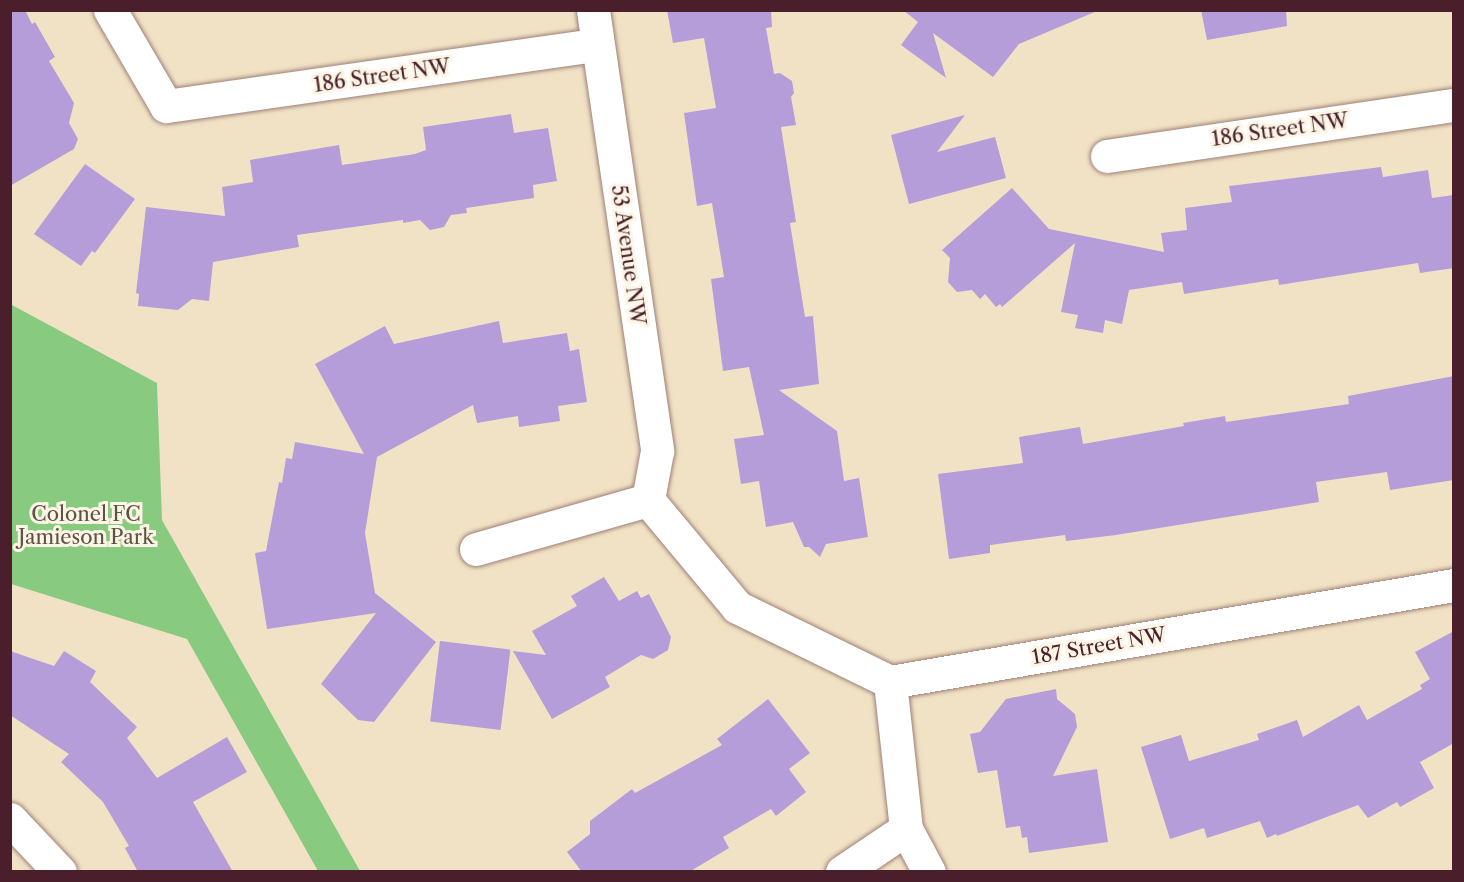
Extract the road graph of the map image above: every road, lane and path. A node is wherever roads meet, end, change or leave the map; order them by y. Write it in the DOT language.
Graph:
graph roads {
  1 [pos="110,10"];
  2 [pos="593,10"];
  3 [pos="597,45"];
  4 [pos="1454,105"];
  5 [pos="1107,156"];
  6 [pos="648,500"];
  7 [pos="476,549"];
  8 [pos="1454,585"];
  9 [pos="890,682"];
  10 [pos="10,819"];
  11 [pos="906,829"];
  12 [pos="60,872"];
  13 [pos="842,872"];
  14 [pos="929,872"];
  1 -- 3 [label="street, 186 Street NW"];
  2 -- 3 [label="street, 53 Avenue NW"];
  3 -- 6 [label="street, 53 Avenue NW"];
  4 -- 5 [label="street, 186 Street NW"];
  6 -- 7 [label="street"];
  6 -- 9 [label="street"];
  8 -- 9 [label="street, 187 Street NW"];
  9 -- 11 [label="street"];
  10 -- 12 [label="street"];
  11 -- 13 [label="street"];
  11 -- 14 [label="street"];
}
